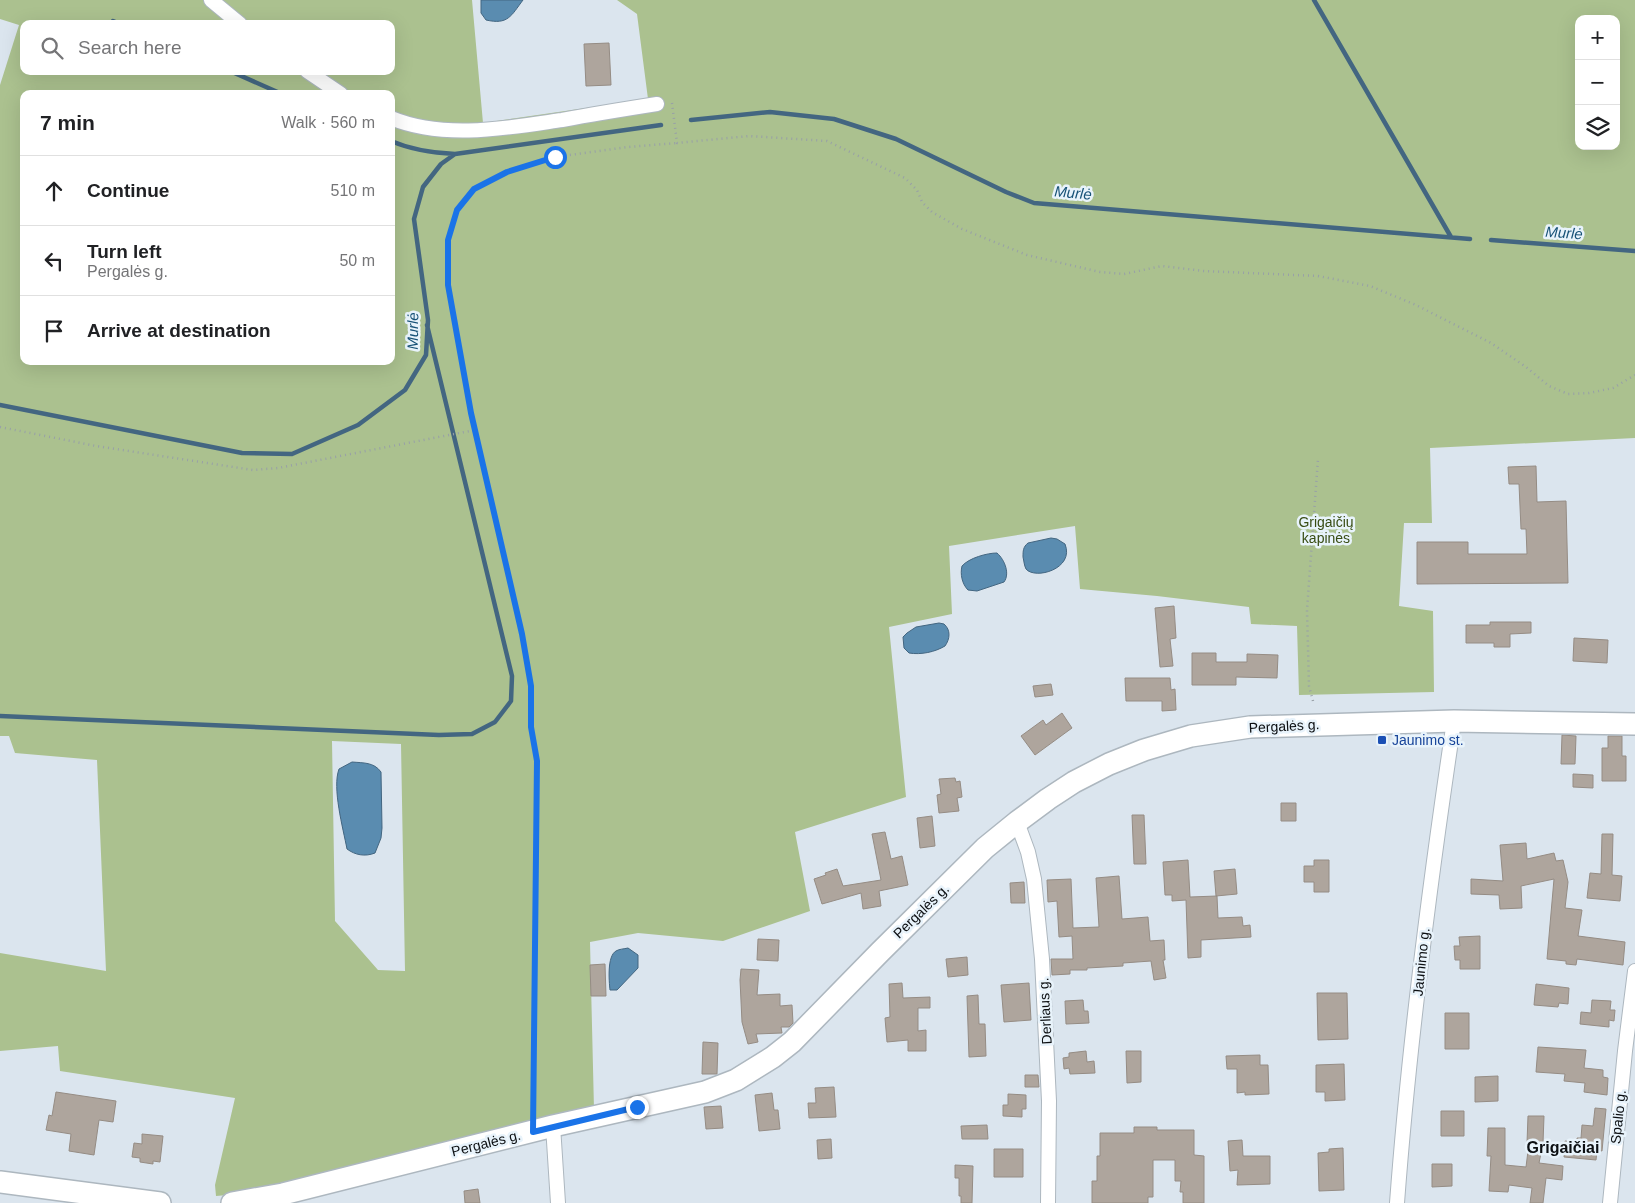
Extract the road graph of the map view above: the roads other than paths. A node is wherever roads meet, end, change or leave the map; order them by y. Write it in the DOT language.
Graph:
graph roads {
  1 [pos="210,0"];
  2 [pos="235,20"];
  3 [pos="313,75"];
  4 [pos="335,90"];
  5 [pos="657,104"];
  6 [pos="395,120"];
  7 [pos="1454,721"];
  8 [pos="1635,724"];
  9 [pos="1017,822"];
  10 [pos="1635,971"];
  11 [pos="543,1129"];
  12 [pos="0,1182"];
  13 [pos="160,1203"];
  14 [pos="232,1203"];
  15 [pos="558,1203"];
  16 [pos="1048,1203"];
  17 [pos="1397,1203"];
  18 [pos="1610,1203"];
  1 -- 2 [label="street"];
  3 -- 4 [label="street"];
  5 -- 6 [label="street"];
  7 -- 8 [label="main road, Pergalės g."];
  7 -- 9 [label="main road, Pergalės g."];
  7 -- 17 [label="street, Jaunimo g."];
  9 -- 11 [label="main road, Pergalės g."];
  9 -- 16 [label="street, Derliaus g."];
  10 -- 18 [label="street, Spalio g."];
  11 -- 14 [label="main road, Pergalės g."];
  11 -- 15 [label="street"];
  12 -- 13 [label="main road"];
}
